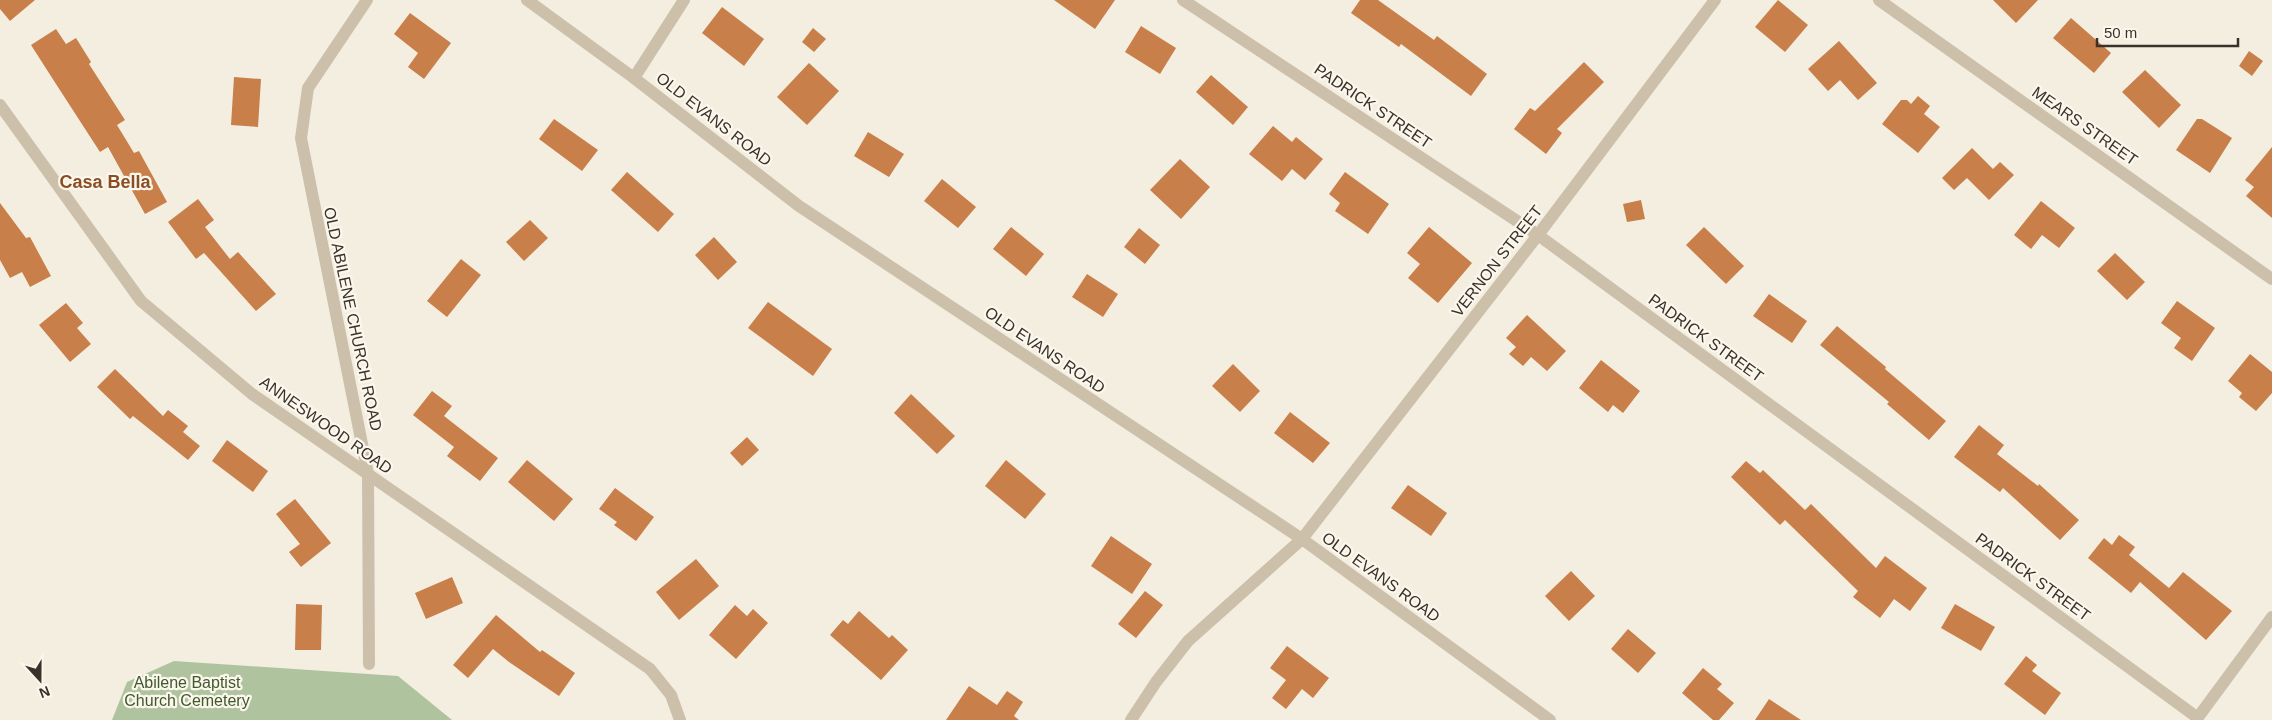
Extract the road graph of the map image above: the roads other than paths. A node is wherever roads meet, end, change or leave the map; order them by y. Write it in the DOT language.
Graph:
graph roads {
  1 [pos="367,0"];
  2 [pos="527,0"];
  3 [pos="684,0"];
  4 [pos="1183,0"];
  5 [pos="1715,0"];
  6 [pos="1879,0"];
  7 [pos="634,78"];
  8 [pos="0,105"];
  9 [pos="1538,235"];
  10 [pos="2272,279"];
  11 [pos="368,474"];
  12 [pos="1302,539"];
  13 [pos="2272,617"];
  14 [pos="370,664"];
  15 [pos="2197,719"];
  16 [pos="680,720"];
  17 [pos="1131,720"];
  18 [pos="1550,720"];
  1 -- 11 [label="street, OLD ABILENE CHURCH ROAD"];
  2 -- 7 [label="street, OLD EVANS ROAD"];
  3 -- 7 [label="street"];
  4 -- 9 [label="street, PADRICK STREET"];
  5 -- 9 [label="street, VERNON STREET"];
  6 -- 10 [label="street, MEARS STREET"];
  7 -- 12 [label="street, OLD EVANS ROAD"];
  8 -- 11 [label="street, ANNESWOOD ROAD"];
  9 -- 12 [label="street, VERNON STREET"];
  9 -- 15 [label="street, PADRICK STREET"];
  11 -- 14 [label="street, OLD ABILENE CHURCH ROAD"];
  11 -- 16 [label="street, ANNESWOOD ROAD"];
  12 -- 17 [label="street, VERNON STREET"];
  12 -- 18 [label="street, OLD EVANS ROAD"];
  13 -- 15 [label="street"];
}
